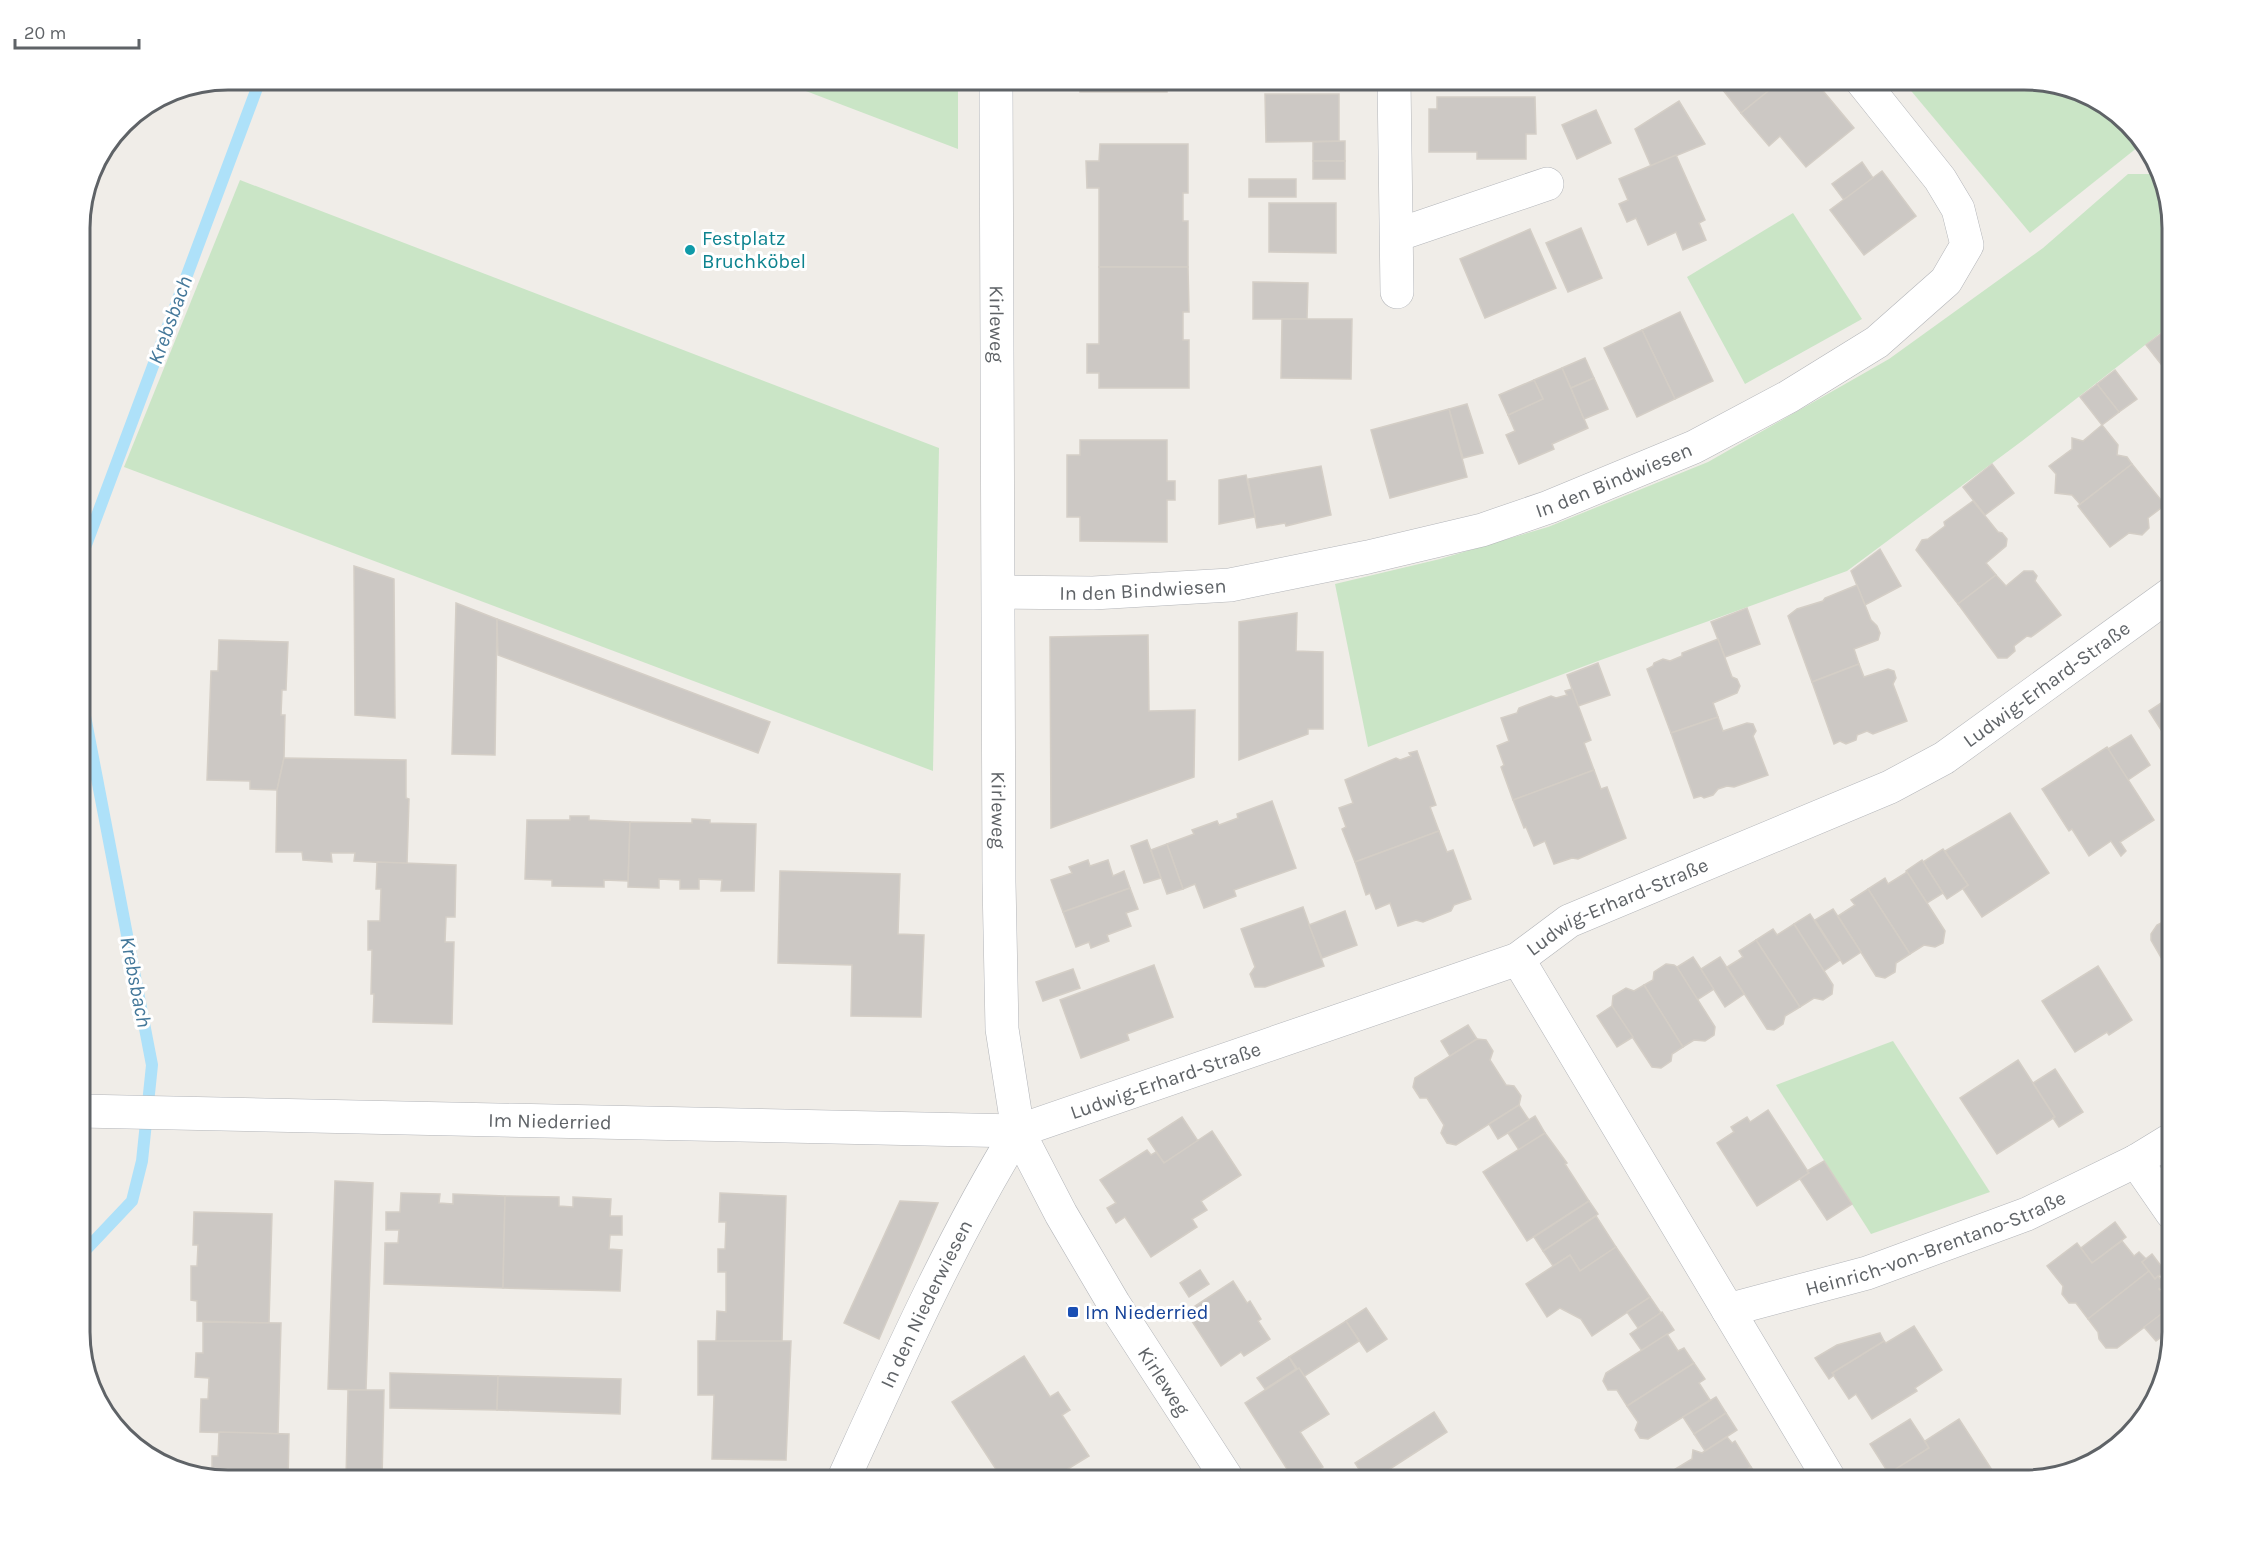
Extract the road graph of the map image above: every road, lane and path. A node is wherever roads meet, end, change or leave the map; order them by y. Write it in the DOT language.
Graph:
graph roads {
  1 [pos="996,90"];
  2 [pos="1394,90"];
  3 [pos="1869,90"];
  4 [pos="1547,184"];
  5 [pos="1396,235"];
  6 [pos="1397,292"];
  7 [pos="999,592"];
  8 [pos="2162,601"];
  9 [pos="1518,959"];
  10 [pos="90,1111"];
  11 [pos="1018,1131"];
  12 [pos="2162,1145"];
  13 [pos="2136,1161"];
  14 [pos="2162,1199"];
  15 [pos="1728,1310"];
  16 [pos="848,1470"];
  17 [pos="1222,1470"];
  18 [pos="1824,1470"];
  1 -- 7 [label="street, Kirleweg"];
  2 -- 5 [label="street"];
  3 -- 7 [label="street, In den Bindwiesen"];
  4 -- 5 [label="street"];
  5 -- 6 [label="street"];
  7 -- 11 [label="street, Kirleweg"];
  8 -- 9 [label="street, Ludwig-Erhard-Straße"];
  9 -- 11 [label="street, Ludwig-Erhard-Straße"];
  9 -- 15 [label="street"];
  10 -- 11 [label="street, Im Niederried"];
  11 -- 16 [label="street, In den Niederwiesen"];
  11 -- 17 [label="street, Kirleweg"];
  12 -- 13 [label="street, Heinrich-von-Brentano-Straße"];
  13 -- 14 [label="street"];
  13 -- 15 [label="street, Heinrich-von-Brentano-Straße"];
  15 -- 18 [label="street"];
}
